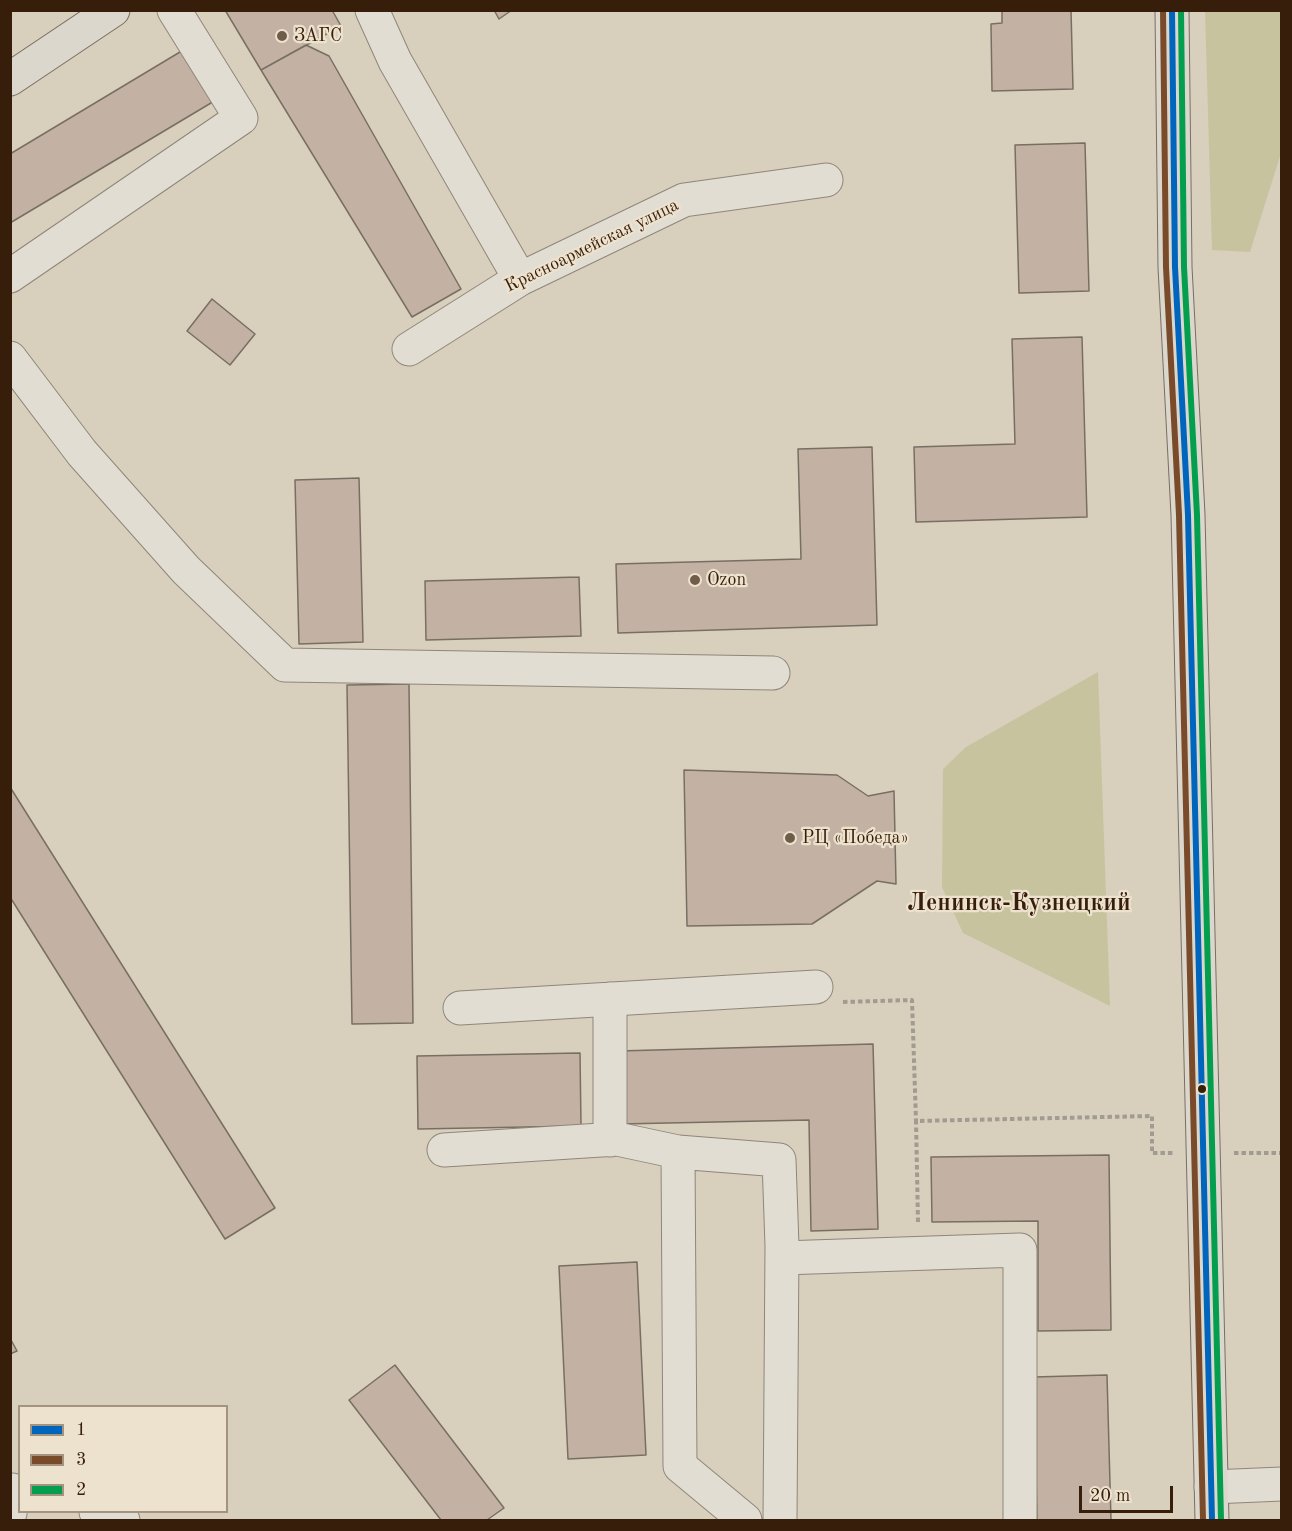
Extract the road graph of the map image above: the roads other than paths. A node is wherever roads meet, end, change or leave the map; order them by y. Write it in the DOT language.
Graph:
graph roads {
  1 [pos="113,10"];
  2 [pos="174,10"];
  3 [pos="372,10"];
  4 [pos="1172,10"];
  5 [pos="10,79"];
  6 [pos="826,180"];
  7 [pos="10,276"];
  8 [pos="520,279"];
  9 [pos="409,349"];
  10 [pos="10,358"];
  11 [pos="773,672"];
  12 [pos="816,987"];
  13 [pos="610,999"];
  14 [pos="460,1008"];
  15 [pos="610,1140"];
  16 [pos="444,1150"];
  17 [pos="678,1152"];
  18 [pos="782,1258"];
  19 [pos="1281,1484"];
  20 [pos="1211,1487"];
  21 [pos="99,1513"];
  22 [pos="123,1521"];
  23 [pos="746,1521"];
  24 [pos="780,1521"];
  25 [pos="1020,1521"];
  26 [pos="1212,1521"];
  1 -- 5 [label="main road"];
  2 -- 7 [label="street"];
  3 -- 8 [label="street"];
  4 -- 20 [label="main road"];
  6 -- 8 [label="street, Красноармейская улица"];
  8 -- 9 [label="street, Красноармейская улица"];
  10 -- 11 [label="street"];
  12 -- 13 [label="street"];
  13 -- 14 [label="street"];
  13 -- 15 [label="street"];
  15 -- 16 [label="street"];
  15 -- 17 [label="street"];
  17 -- 18 [label="street"];
  17 -- 23 [label="street"];
  18 -- 24 [label="street"];
  18 -- 25 [label="street"];
  19 -- 20 [label="street"];
  20 -- 26 [label="main road"];
  21 -- 22 [label="street"];
}
